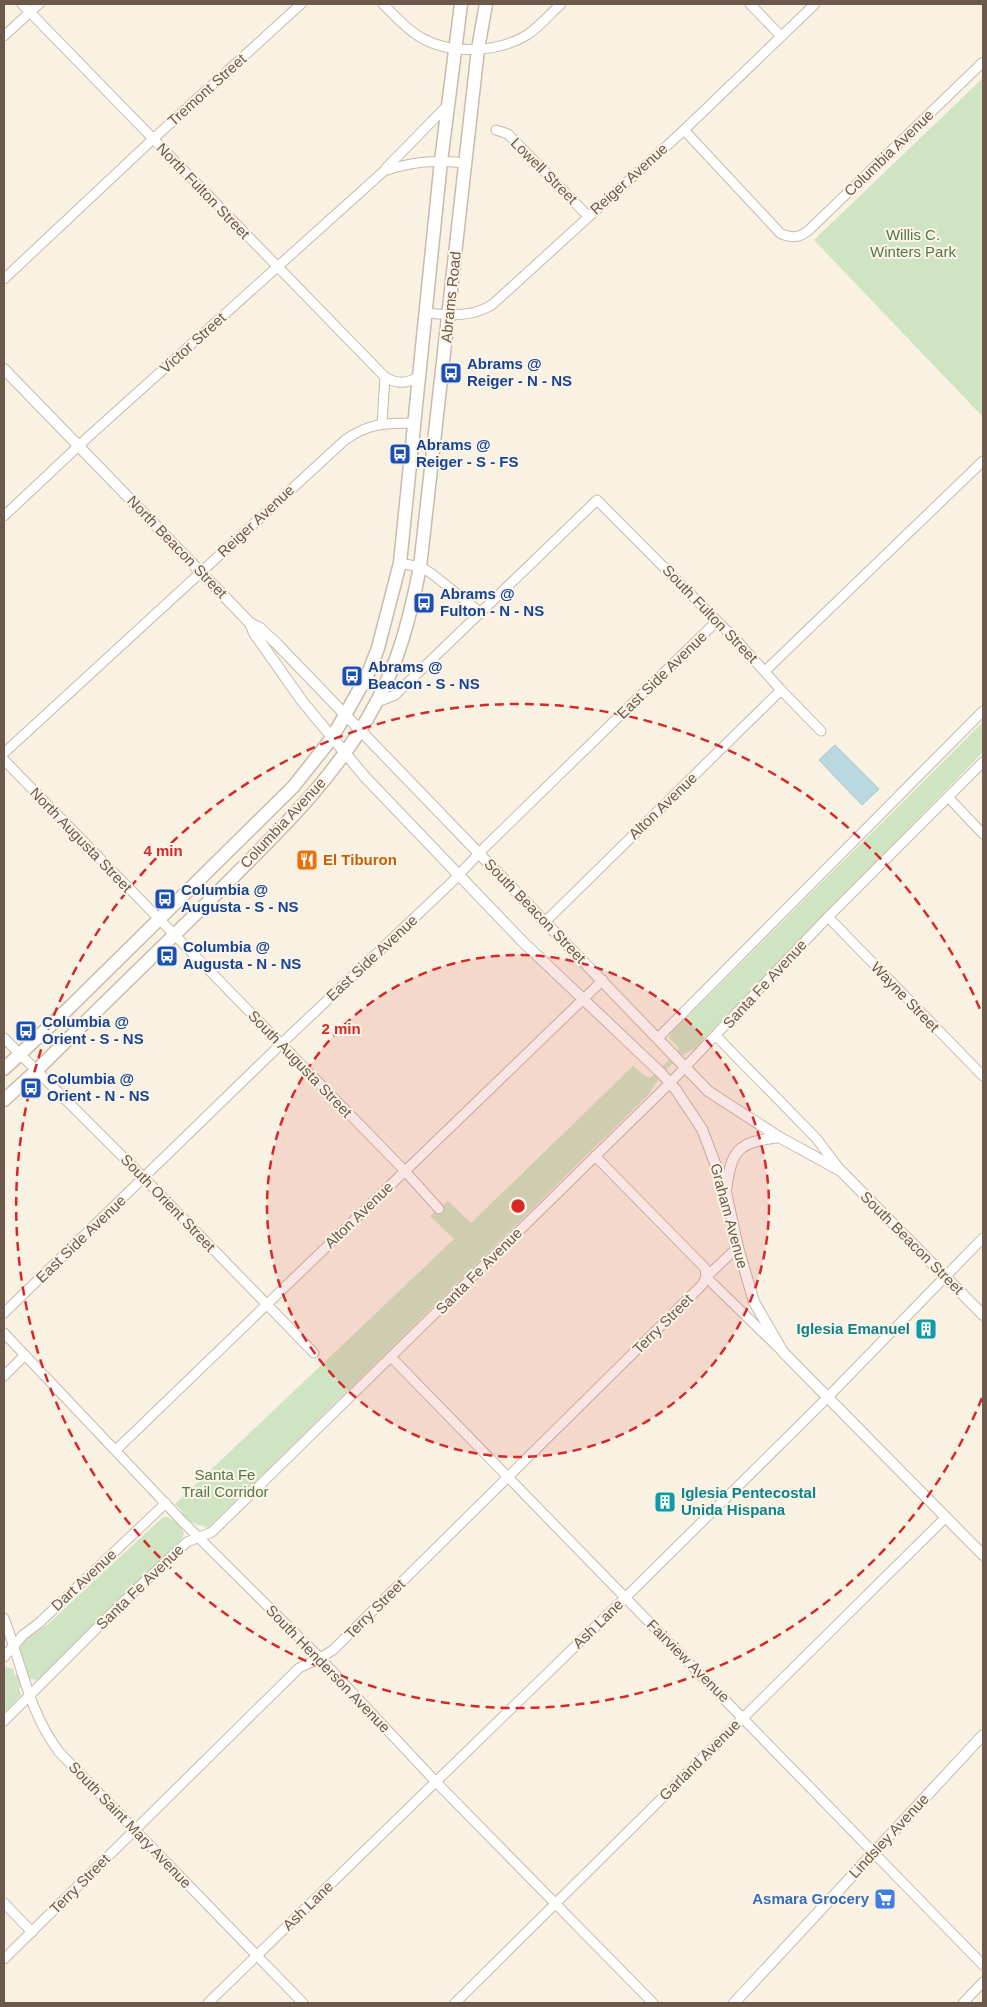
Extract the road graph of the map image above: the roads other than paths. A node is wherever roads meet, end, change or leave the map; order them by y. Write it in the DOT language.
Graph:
graph roads {
  1 [pos="22,4"];
  2 [pos="39,4"];
  3 [pos="302,4"];
  4 [pos="383,4"];
  5 [pos="461,4"];
  6 [pos="486,4"];
  7 [pos="560,4"];
  8 [pos="750,4"];
  9 [pos="815,4"];
  10 [pos="30,12"];
  11 [pos="4,36"];
  12 [pos="780,36"];
  13 [pos="455,48"];
  14 [pos="478,49"];
  15 [pos="983,62"];
  16 [pos="447,106"];
  17 [pos="496,130"];
  18 [pos="684,130"];
  19 [pos="153,139"];
  20 [pos="441,161"];
  21 [pos="465,162"];
  22 [pos="384,170"];
  23 [pos="588,216"];
  24 [pos="278,267"];
  25 [pos="4,279"];
  26 [pos="425,313"];
  27 [pos="449,315"];
  28 [pos="4,369"];
  29 [pos="385,377"];
  30 [pos="418,377"];
  31 [pos="437,413"];
  32 [pos="382,424"];
  33 [pos="414,424"];
  34 [pos="79,446"];
  35 [pos="983,461"];
  36 [pos="4,516"];
  37 [pos="400,563"];
  38 [pos="420,567"];
  39 [pos="201,572"];
  40 [pos="481,613"];
  41 [pos="717,621"];
  42 [pos="250,623"];
  43 [pos="765,671"];
  44 [pos="781,690"];
  45 [pos="377,702"];
  46 [pos="983,711"];
  47 [pos="345,717"];
  48 [pos="821,731"];
  49 [pos="360,732"];
  50 [pos="332,738"];
  51 [pos="4,754"];
  52 [pos="344,754"];
  53 [pos="4,760"];
  54 [pos="983,762"];
  55 [pos="948,797"];
  56 [pos="983,834"];
  57 [pos="479,854"];
  58 [pos="458,876"];
  59 [pos="828,917"];
  60 [pos="159,920"];
  61 [pos="546,921"];
  62 [pos="174,935"];
  63 [pos="602,980"];
  64 [pos="582,998"];
  65 [pos="716,1036"];
  66 [pos="4,1038"];
  67 [pos="658,1038"];
  68 [pos="281,1044"];
  69 [pos="20,1055"];
  70 [pos="685,1067"];
  71 [pos="4,1070"];
  72 [pos="36,1071"];
  73 [pos="983,1076"];
  74 [pos="670,1083"];
  75 [pos="4,1100"];
  76 [pos="779,1137"];
  77 [pos="595,1156"];
  78 [pos="404,1170"];
  79 [pos="841,1171"];
  80 [pos="144,1178"];
  81 [pos="726,1192"];
  82 [pos="439,1209"];
  83 [pos="983,1238"];
  84 [pos="738,1247"];
  85 [pos="945,1276"];
  86 [pos="706,1277"];
  87 [pos="267,1305"];
  88 [pos="4,1314"];
  89 [pos="983,1315"];
  90 [pos="4,1334"];
  91 [pos="783,1352"];
  92 [pos="314,1353"];
  93 [pos="25,1356"];
  94 [pos="391,1357"];
  95 [pos="4,1376"];
  96 [pos="828,1397"];
  97 [pos="116,1450"];
  98 [pos="507,1478"];
  99 [pos="166,1503"];
  100 [pos="946,1517"];
  101 [pos="199,1537"];
  102 [pos="983,1555"];
  103 [pos="625,1598"];
  104 [pos="4,1618"];
  105 [pos="13,1648"];
  106 [pos="4,1657"];
  107 [pos="320,1658"];
  108 [pos="28,1697"];
  109 [pos="743,1718"];
  110 [pos="4,1721"];
  111 [pos="983,1735"];
  112 [pos="436,1782"];
  113 [pos="135,1830"];
  114 [pos="873,1853"];
  115 [pos="4,1903"];
  116 [pos="555,1904"];
  117 [pos="32,1932"];
  118 [pos="256,1956"];
  119 [pos="4,1959"];
  120 [pos="983,1965"];
  121 [pos="983,1982"];
  122 [pos="208,2003"];
  123 [pos="303,2003"];
  124 [pos="454,2003"];
  125 [pos="653,2003"];
  126 [pos="734,2003"];
  127 [pos="963,2003"];
  1 -- 10 [label="street, North Fulton Street"];
  2 -- 10 [label="street"];
  3 -- 19 [label="street, Tremont Street"];
  4 -- 13 [label="street"];
  5 -- 13 [label="main road, Abrams Road"];
  6 -- 14 [label="main road, Abrams Road"];
  7 -- 14 [label="street"];
  8 -- 12 [label="street"];
  9 -- 12 [label="street, Reiger Avenue"];
  10 -- 11 [label="street"];
  10 -- 19 [label="street, North Fulton Street"];
  12 -- 18 [label="street, Reiger Avenue"];
  13 -- 14 [label="street"];
  13 -- 16 [label="main road, Abrams Road"];
  14 -- 21 [label="main road, Abrams Road"];
  15 -- 18 [label="street, Columbia Avenue"];
  16 -- 20 [label="main road, Abrams Road"];
  16 -- 22 [label="street, Victor Street"];
  17 -- 23 [label="street, Lowell Street"];
  18 -- 23 [label="street, Reiger Avenue"];
  19 -- 24 [label="street, North Fulton Street"];
  19 -- 25 [label="street, Tremont Street"];
  20 -- 21 [label="street, Victor Street"];
  20 -- 22 [label="street, Victor Street"];
  20 -- 26 [label="main road, Abrams Road"];
  21 -- 27 [label="main road, Abrams Road"];
  22 -- 24 [label="street, Victor Street"];
  23 -- 27 [label="street, Reiger Avenue"];
  24 -- 29 [label="street, North Fulton Street"];
  24 -- 34 [label="street, Victor Street"];
  26 -- 27 [label="street, Reiger Avenue"];
  26 -- 30 [label="main road, Abrams Road"];
  27 -- 31 [label="main road, Abrams Road"];
  28 -- 34 [label="street, North Beacon Street"];
  29 -- 30 [label="street"];
  29 -- 32 [label="street"];
  30 -- 33 [label="main road, Abrams Road"];
  31 -- 33 [label="main road"];
  31 -- 38 [label="main road, Abrams Road"];
  32 -- 33 [label="street, Reiger Avenue"];
  32 -- 39 [label="street, Reiger Avenue"];
  33 -- 37 [label="main road, Abrams Road"];
  34 -- 36 [label="street, Victor Street"];
  34 -- 39 [label="street, North Beacon Street"];
  35 -- 43 [label="street"];
  37 -- 38 [label="street"];
  37 -- 47 [label="main road, Abrams Road"];
  38 -- 40 [label="street"];
  38 -- 45 [label="main road, Abrams Road"];
  39 -- 42 [label="street, North Beacon Street"];
  39 -- 51 [label="street, Reiger Avenue"];
  40 -- 41 [label="street, South Fulton Street"];
  40 -- 45 [label="street"];
  41 -- 43 [label="street, South Fulton Street"];
  41 -- 57 [label="street, East Side Avenue"];
  42 -- 47 [label="street, South Beacon Street"];
  42 -- 50 [label="street, North Beacon Street"];
  43 -- 44 [label="street, South Fulton Street"];
  44 -- 48 [label="street, South Fulton Street"];
  44 -- 61 [label="street, Alton Avenue"];
  45 -- 49 [label="main road, Abrams Road"];
  46 -- 67 [label="street"];
  47 -- 49 [label="street, South Beacon Street"];
  47 -- 50 [label="main road, Abrams Road"];
  49 -- 52 [label="main road, Abrams Road"];
  49 -- 57 [label="street, South Beacon Street"];
  50 -- 52 [label="street, South Beacon Street"];
  50 -- 60 [label="main road, Columbia Avenue"];
  52 -- 58 [label="street, South Beacon Street"];
  52 -- 62 [label="main road, Columbia Avenue"];
  53 -- 60 [label="street, North Augusta Street"];
  54 -- 55 [label="street, Santa Fe Avenue"];
  55 -- 56 [label="street"];
  55 -- 59 [label="street, Santa Fe Avenue"];
  57 -- 58 [label="street, East Side Avenue"];
  57 -- 61 [label="street, South Beacon Street"];
  58 -- 64 [label="street, South Beacon Street"];
  58 -- 68 [label="street, East Side Avenue"];
  59 -- 65 [label="street, Santa Fe Avenue"];
  59 -- 73 [label="street, Wayne Street"];
  60 -- 62 [label="street, South Augusta Street"];
  60 -- 69 [label="main road, Columbia Avenue"];
  61 -- 63 [label="street, South Beacon Street"];
  62 -- 68 [label="street, South Augusta Street"];
  62 -- 72 [label="main road, Columbia Avenue"];
  63 -- 64 [label="street, Alton Avenue"];
  63 -- 67 [label="street, South Beacon Street"];
  64 -- 74 [label="street, South Beacon Street"];
  64 -- 78 [label="street, Alton Avenue"];
  65 -- 70 [label="street, Santa Fe Avenue"];
  65 -- 79 [label="street, South Beacon Street"];
  66 -- 69 [label="street, South Orient Street"];
  67 -- 70 [label="street, South Beacon Street"];
  68 -- 78 [label="street, South Augusta Street"];
  68 -- 80 [label="street, East Side Avenue"];
  69 -- 71 [label="main road, Columbia Avenue"];
  69 -- 72 [label="street, South Orient Street"];
  70 -- 74 [label="street, Santa Fe Avenue"];
  70 -- 76 [label="street, South Beacon Street"];
  72 -- 75 [label="main road, Columbia Avenue"];
  72 -- 80 [label="street, South Orient Street"];
  74 -- 77 [label="street, Santa Fe Avenue"];
  74 -- 81 [label="street, Graham Avenue"];
  76 -- 79 [label="street, South Beacon Street"];
  76 -- 81 [label="street"];
  77 -- 86 [label="street, Graham Avenue"];
  77 -- 94 [label="street, Santa Fe Avenue"];
  78 -- 82 [label="street, South Augusta Street"];
  78 -- 87 [label="street, Alton Avenue"];
  79 -- 85 [label="street, South Beacon Street"];
  80 -- 87 [label="street, South Orient Street"];
  80 -- 88 [label="street, East Side Avenue"];
  81 -- 84 [label="street, Graham Avenue"];
  83 -- 85 [label="street, Ash Lane"];
  84 -- 86 [label="street, Terry Street"];
  84 -- 91 [label="street, Graham Avenue"];
  85 -- 89 [label="street, South Beacon Street"];
  85 -- 96 [label="street, Ash Lane"];
  86 -- 91 [label="street, Graham Avenue"];
  86 -- 98 [label="street, Terry Street"];
  87 -- 92 [label="street, South Orient Street"];
  87 -- 97 [label="street, Alton Avenue"];
  90 -- 93 [label="street, South Henderson Avenue"];
  91 -- 96 [label="street, Graham Avenue"];
  93 -- 95 [label="street"];
  93 -- 97 [label="street, South Henderson Avenue"];
  94 -- 98 [label="street, Fairview Avenue"];
  94 -- 101 [label="street, Santa Fe Avenue"];
  96 -- 100 [label="street, Graham Avenue"];
  96 -- 103 [label="street, Ash Lane"];
  97 -- 99 [label="street, South Henderson Avenue"];
  98 -- 103 [label="street, Fairview Avenue"];
  98 -- 107 [label="street, Terry Street"];
  99 -- 101 [label="street, South Henderson Avenue"];
  99 -- 105 [label="street, Dart Avenue"];
  100 -- 102 [label="street, Graham Avenue"];
  100 -- 109 [label="street, Garland Avenue"];
  101 -- 107 [label="street, South Henderson Avenue"];
  101 -- 108 [label="street, Santa Fe Avenue"];
  103 -- 109 [label="street, Fairview Avenue"];
  103 -- 112 [label="street, Ash Lane"];
  104 -- 105 [label="street, South Saint Mary Avenue"];
  105 -- 106 [label="street, Dart Avenue"];
  105 -- 108 [label="street, South Saint Mary Avenue"];
  107 -- 112 [label="street, South Henderson Avenue"];
  107 -- 113 [label="street, Terry Street"];
  108 -- 110 [label="street, Santa Fe Avenue"];
  108 -- 113 [label="street, South Saint Mary Avenue"];
  109 -- 114 [label="street, Fairview Avenue"];
  109 -- 116 [label="street, Garland Avenue"];
  111 -- 114 [label="street, Lindsley Avenue"];
  112 -- 116 [label="street, South Henderson Avenue"];
  112 -- 118 [label="street, Ash Lane"];
  113 -- 117 [label="street, Terry Street"];
  113 -- 118 [label="street, South Saint Mary Avenue"];
  114 -- 120 [label="street, Fairview Avenue"];
  114 -- 126 [label="street, Lindsley Avenue"];
  115 -- 117 [label="street"];
  116 -- 124 [label="street, Garland Avenue"];
  116 -- 125 [label="street, South Henderson Avenue"];
  117 -- 119 [label="street, Terry Street"];
  118 -- 122 [label="street, Ash Lane"];
  118 -- 123 [label="street, South Saint Mary Avenue"];
  121 -- 127 [label="street"];
}
